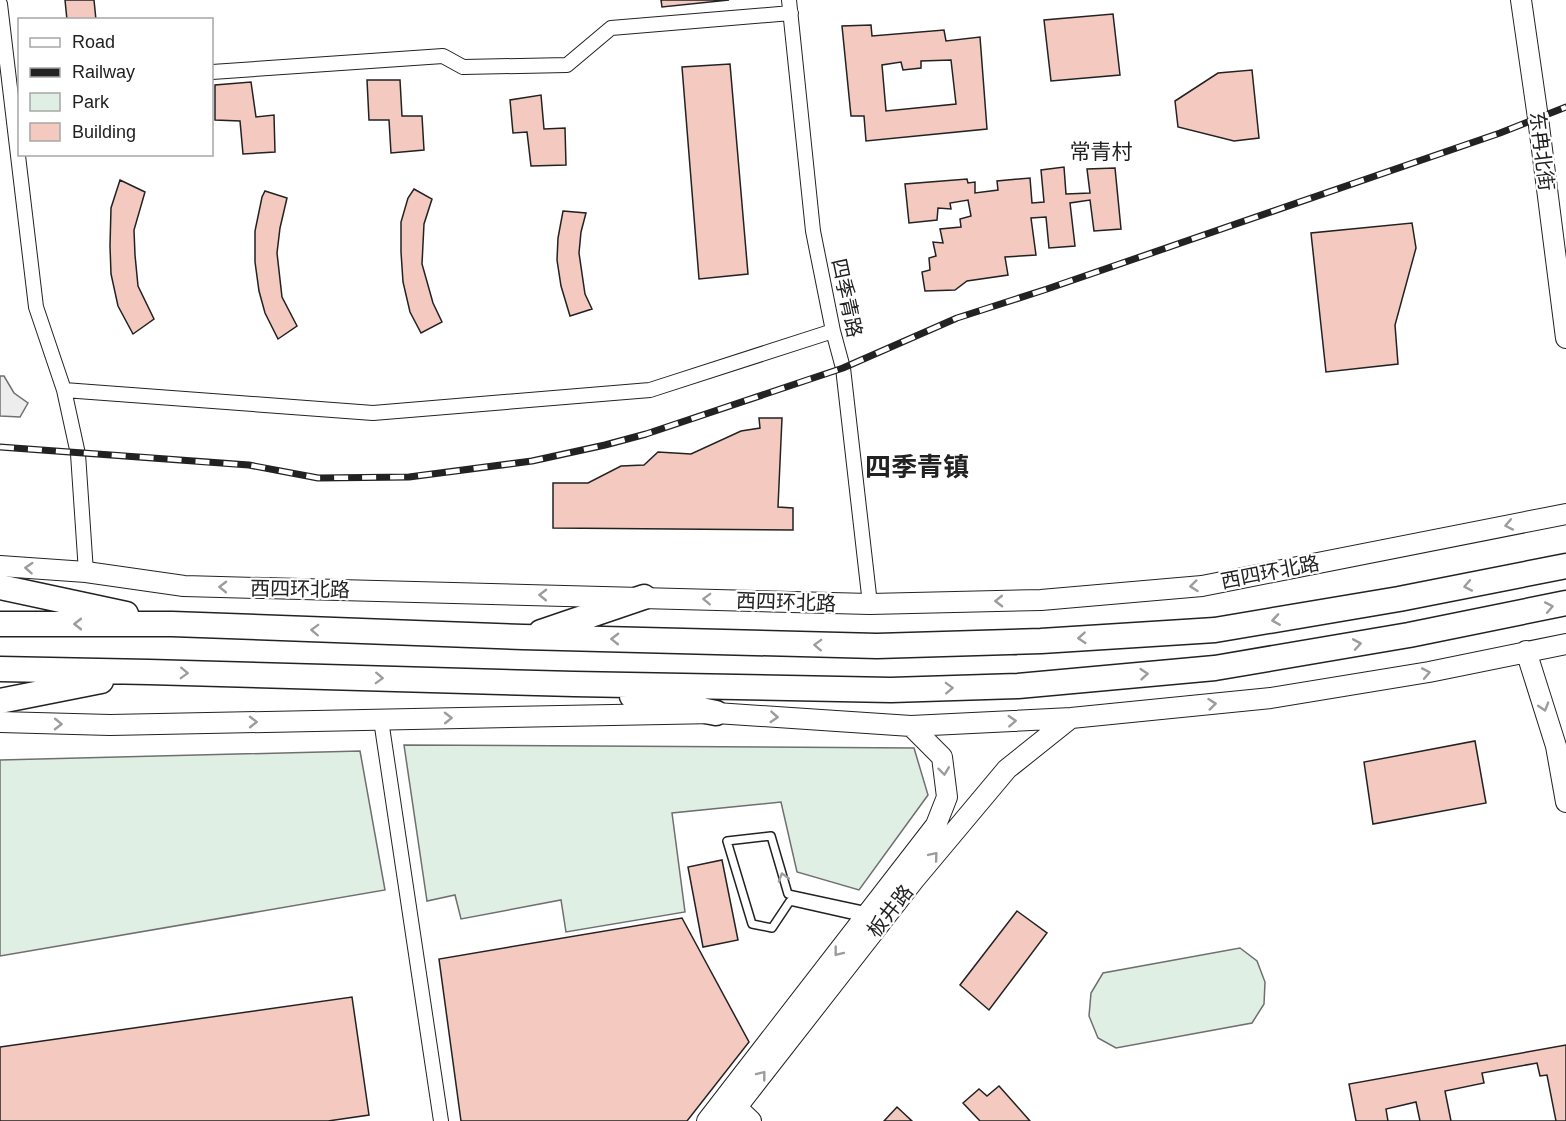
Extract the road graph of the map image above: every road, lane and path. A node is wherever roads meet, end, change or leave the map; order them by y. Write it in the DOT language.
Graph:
graph roads {
  1 [pos="1521,0"];
  2 [pos="0,4"];
  3 [pos="790,6"];
  4 [pos="213,72"];
  5 [pos="15,91"];
  6 [pos="18,122"];
  7 [pos="21,156"];
  8 [pos="833,331"];
  9 [pos="1566,338"];
  10 [pos="64,390"];
  11 [pos="1566,514"];
  12 [pos="0,566"];
  13 [pos="1566,566"];
  14 [pos="86,572"];
  15 [pos="0,587"];
  16 [pos="644,597"];
  17 [pos="1566,603"];
  18 [pos="870,604"];
  19 [pos="0,624"];
  20 [pos="172,624"];
  21 [pos="523,638"];
  22 [pos="1566,644"];
  23 [pos="1526,651"];
  24 [pos="0,669"];
  25 [pos="149,672"];
  26 [pos="574,684"];
  27 [pos="0,701"];
  28 [pos="716,713"];
  29 [pos="1071,718"];
  30 [pos="381,720"];
  31 [pos="0,722"];
  32 [pos="911,726"];
  33 [pos="1561,744"];
  34 [pos="1566,802"];
  35 [pos="867,914"];
  36 [pos="729,1109"];
  37 [pos="441,1121"];
  38 [pos="707,1121"];
  39 [pos="751,1121"];
  1 -- 9 [label="street, 东冉北街"];
  2 -- 5 [label="street"];
  3 -- 4 [label="street"];
  3 -- 8 [label="street, 四季青路"];
  5 -- 6 [label="street"];
  7 -- 10 [label="street"];
  8 -- 10 [label="street"];
  8 -- 18 [label="street, 四季青路"];
  10 -- 14 [label="street"];
  11 -- 18 [label="street, 西四环北路, one-way"];
  14 -- 12 [label="street, 西四环北路, one-way"];
  13 -- 21 [label="highway, 西四环北路, one-way"];
  16 -- 14 [label="street, 西四环北路, one-way"];
  15 -- 20 [label="highway"];
  18 -- 16 [label="street, 西四环北路, one-way"];
  16 -- 21 [label="highway"];
  26 -- 17 [label="highway, one-way"];
  20 -- 19 [label="highway, 西四环北路, one-way"];
  21 -- 20 [label="highway, 西四环北路, one-way"];
  22 -- 23 [label="street"];
  29 -- 23 [label="street, one-way"];
  23 -- 33 [label="street, one-way"];
  24 -- 25 [label="highway"];
  25 -- 26 [label="highway, one-way"];
  25 -- 27 [label="highway"];
  26 -- 28 [label="highway"];
  30 -- 28 [label="street, one-way"];
  28 -- 32 [label="street, one-way"];
  32 -- 29 [label="street, one-way"];
  36 -- 29 [label="street, 板井路, one-way"];
  31 -- 30 [label="street, one-way"];
  30 -- 37 [label="street"];
  32 -- 35 [label="street, one-way"];
  33 -- 34 [label="street"];
  35 -- 35 [label="lane, one-way"];
  35 -- 36 [label="street, one-way"];
  36 -- 38 [label="street"];
  36 -- 39 [label="street"];
}
